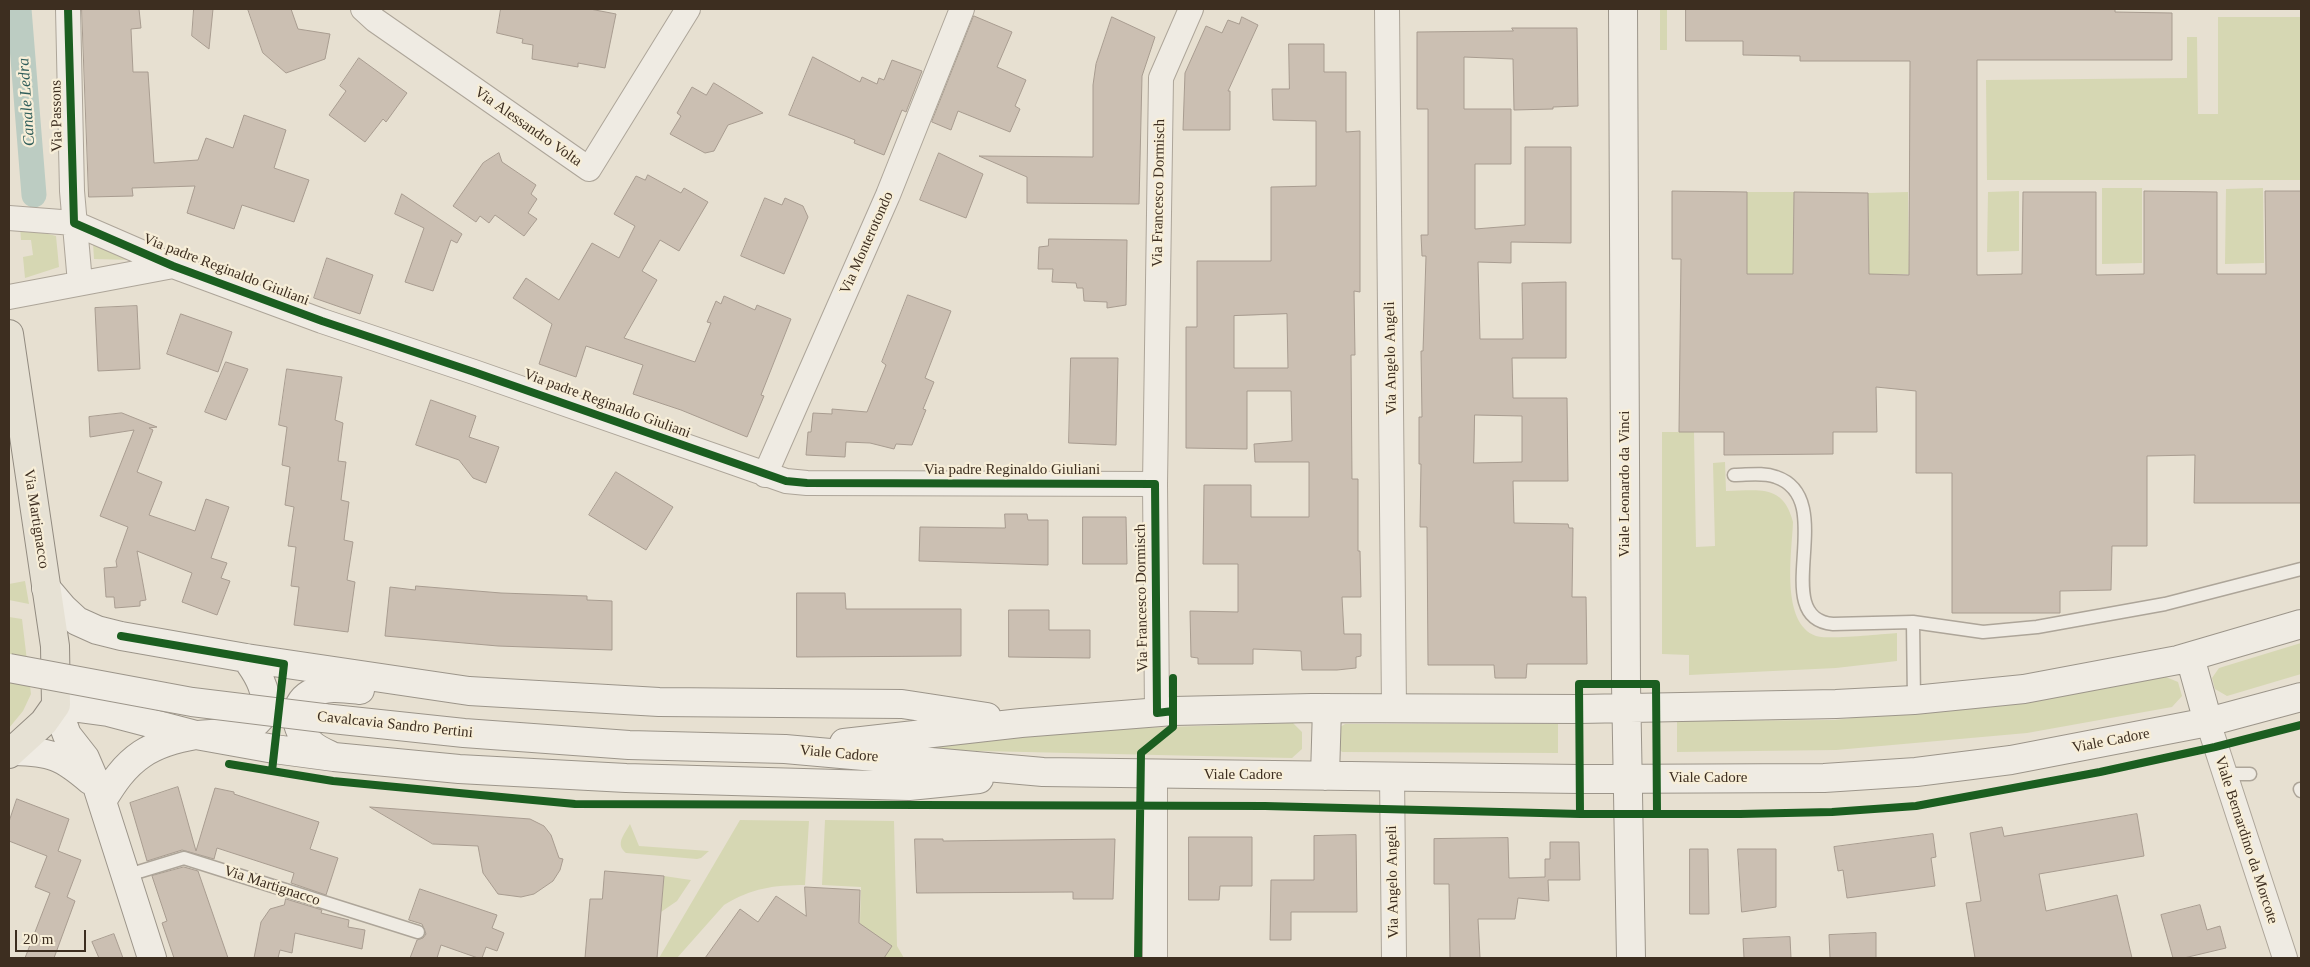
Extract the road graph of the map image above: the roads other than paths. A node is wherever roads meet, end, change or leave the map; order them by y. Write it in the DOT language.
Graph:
graph roads {
  1 [pos="68,9"];
  2 [pos="363,9"];
  3 [pos="688,9"];
  4 [pos="962,9"];
  5 [pos="1191,9"];
  6 [pos="1388,9"];
  7 [pos="1623,9"];
  8 [pos="9,218"];
  9 [pos="74,223"];
  10 [pos="173,266"];
  11 [pos="80,283"];
  12 [pos="9,297"];
  13 [pos="9,334"];
  14 [pos="11,359"];
  15 [pos="765,475"];
  16 [pos="1734,475"];
  17 [pos="1155,484"];
  18 [pos="2301,569"];
  19 [pos="46,588"];
  20 [pos="1913,622"];
  21 [pos="2301,624"];
  22 [pos="2190,657"];
  23 [pos="246,658"];
  24 [pos="9,668"];
  25 [pos="469,691"];
  26 [pos="2301,696"];
  27 [pos="1914,700"];
  28 [pos="56,705"];
  29 [pos="1320,708"];
  30 [pos="1394,708"];
  31 [pos="1626,708"];
  32 [pos="1157,713"];
  33 [pos="2208,722"];
  34 [pos="1021,723"];
  35 [pos="196,735"];
  36 [pos="785,749"];
  37 [pos="12,752"];
  38 [pos="334,757"];
  39 [pos="1043,772"];
  40 [pos="2224,774"];
  41 [pos="2250,774"];
  42 [pos="1155,775"];
  43 [pos="1318,776"];
  44 [pos="1392,776"];
  45 [pos="1627,778"];
  46 [pos="100,793"];
  47 [pos="125,876"];
  48 [pos="418,932"];
  49 [pos="152,958"];
  50 [pos="1155,958"];
  51 [pos="1394,958"];
  52 [pos="1631,958"];
  53 [pos="2285,958"];
  1 -- 9 [label="street, Via Passons"];
  2 -- 3 [label="street, Via Alessandro Volta"];
  4 -- 15 [label="street, Via Monterotondo"];
  5 -- 17 [label="street, Via Francesco Dormisch"];
  6 -- 30 [label="street, Via Angelo Angeli"];
  7 -- 31 [label="main road, Viale Leonardo da Vinci"];
  8 -- 9 [label="street, Via padre Reginaldo Giuliani"];
  9 -- 10 [label="street, Via padre Reginaldo Giuliani"];
  9 -- 11 [label="street, Via Passons"];
  10 -- 11 [label="street, Via padre Reginaldo Giuliani"];
  10 -- 15 [label="street, Via padre Reginaldo Giuliani"];
  11 -- 12 [label="street, Via padre Reginaldo Giuliani"];
  13 -- 14 [label="main road, Via Martignacco"];
  14 -- 19 [label="main road, Via Martignacco"];
  15 -- 17 [label="street, Via padre Reginaldo Giuliani"];
  16 -- 20 [label="lane"];
  17 -- 32 [label="street, Via Francesco Dormisch"];
  18 -- 20 [label="lane"];
  19 -- 23 [label="main road"];
  19 -- 28 [label="main road, Via Martignacco"];
  20 -- 27 [label="lane"];
  21 -- 22 [label="main road, Viale Cadore"];
  22 -- 27 [label="main road, Viale Cadore"];
  22 -- 33 [label="main road"];
  23 -- 25 [label="main road"];
  23 -- 35 [label="main road"];
  24 -- 36 [label="main road, Cavalcavia Sandro Pertini, bridge"];
  25 -- 34 [label="main road"];
  25 -- 38 [label="main road"];
  26 -- 33 [label="main road, Viale Cadore"];
  27 -- 31 [label="main road, Viale Cadore"];
  28 -- 35 [label="main road"];
  28 -- 37 [label="main road"];
  28 -- 46 [label="main road, Via Martignacco"];
  29 -- 30 [label="main road, Viale Cadore"];
  29 -- 32 [label="main road, Viale Cadore"];
  29 -- 43 [label="main road"];
  30 -- 31 [label="main road, Viale Cadore"];
  31 -- 45 [label="main road, Viale Leonardo da Vinci"];
  32 -- 34 [label="main road, Viale Cadore"];
  33 -- 40 [label="street, Viale Bernardino da Morcote"];
  33 -- 45 [label="main road, Viale Cadore"];
  34 -- 36 [label="main road, Viale Cadore"];
  35 -- 38 [label="main road"];
  35 -- 46 [label="main road"];
  36 -- 39 [label="main road, Viale Cadore"];
  37 -- 46 [label="main road"];
  38 -- 39 [label="main road"];
  39 -- 42 [label="main road, Viale Cadore"];
  40 -- 41 [label="lane"];
  40 -- 53 [label="street, Viale Bernardino da Morcote"];
  42 -- 43 [label="main road, Viale Cadore"];
  42 -- 50 [label="street"];
  43 -- 44 [label="main road, Viale Cadore"];
  44 -- 45 [label="main road, Viale Cadore"];
  44 -- 51 [label="street, Via Angelo Angeli"];
  45 -- 52 [label="main road, Viale Leonardo da Vinci"];
  46 -- 47 [label="main road, Via Martignacco"];
  47 -- 48 [label="lane, Via Martignacco"];
  47 -- 49 [label="main road, Via Martignacco"];
}
